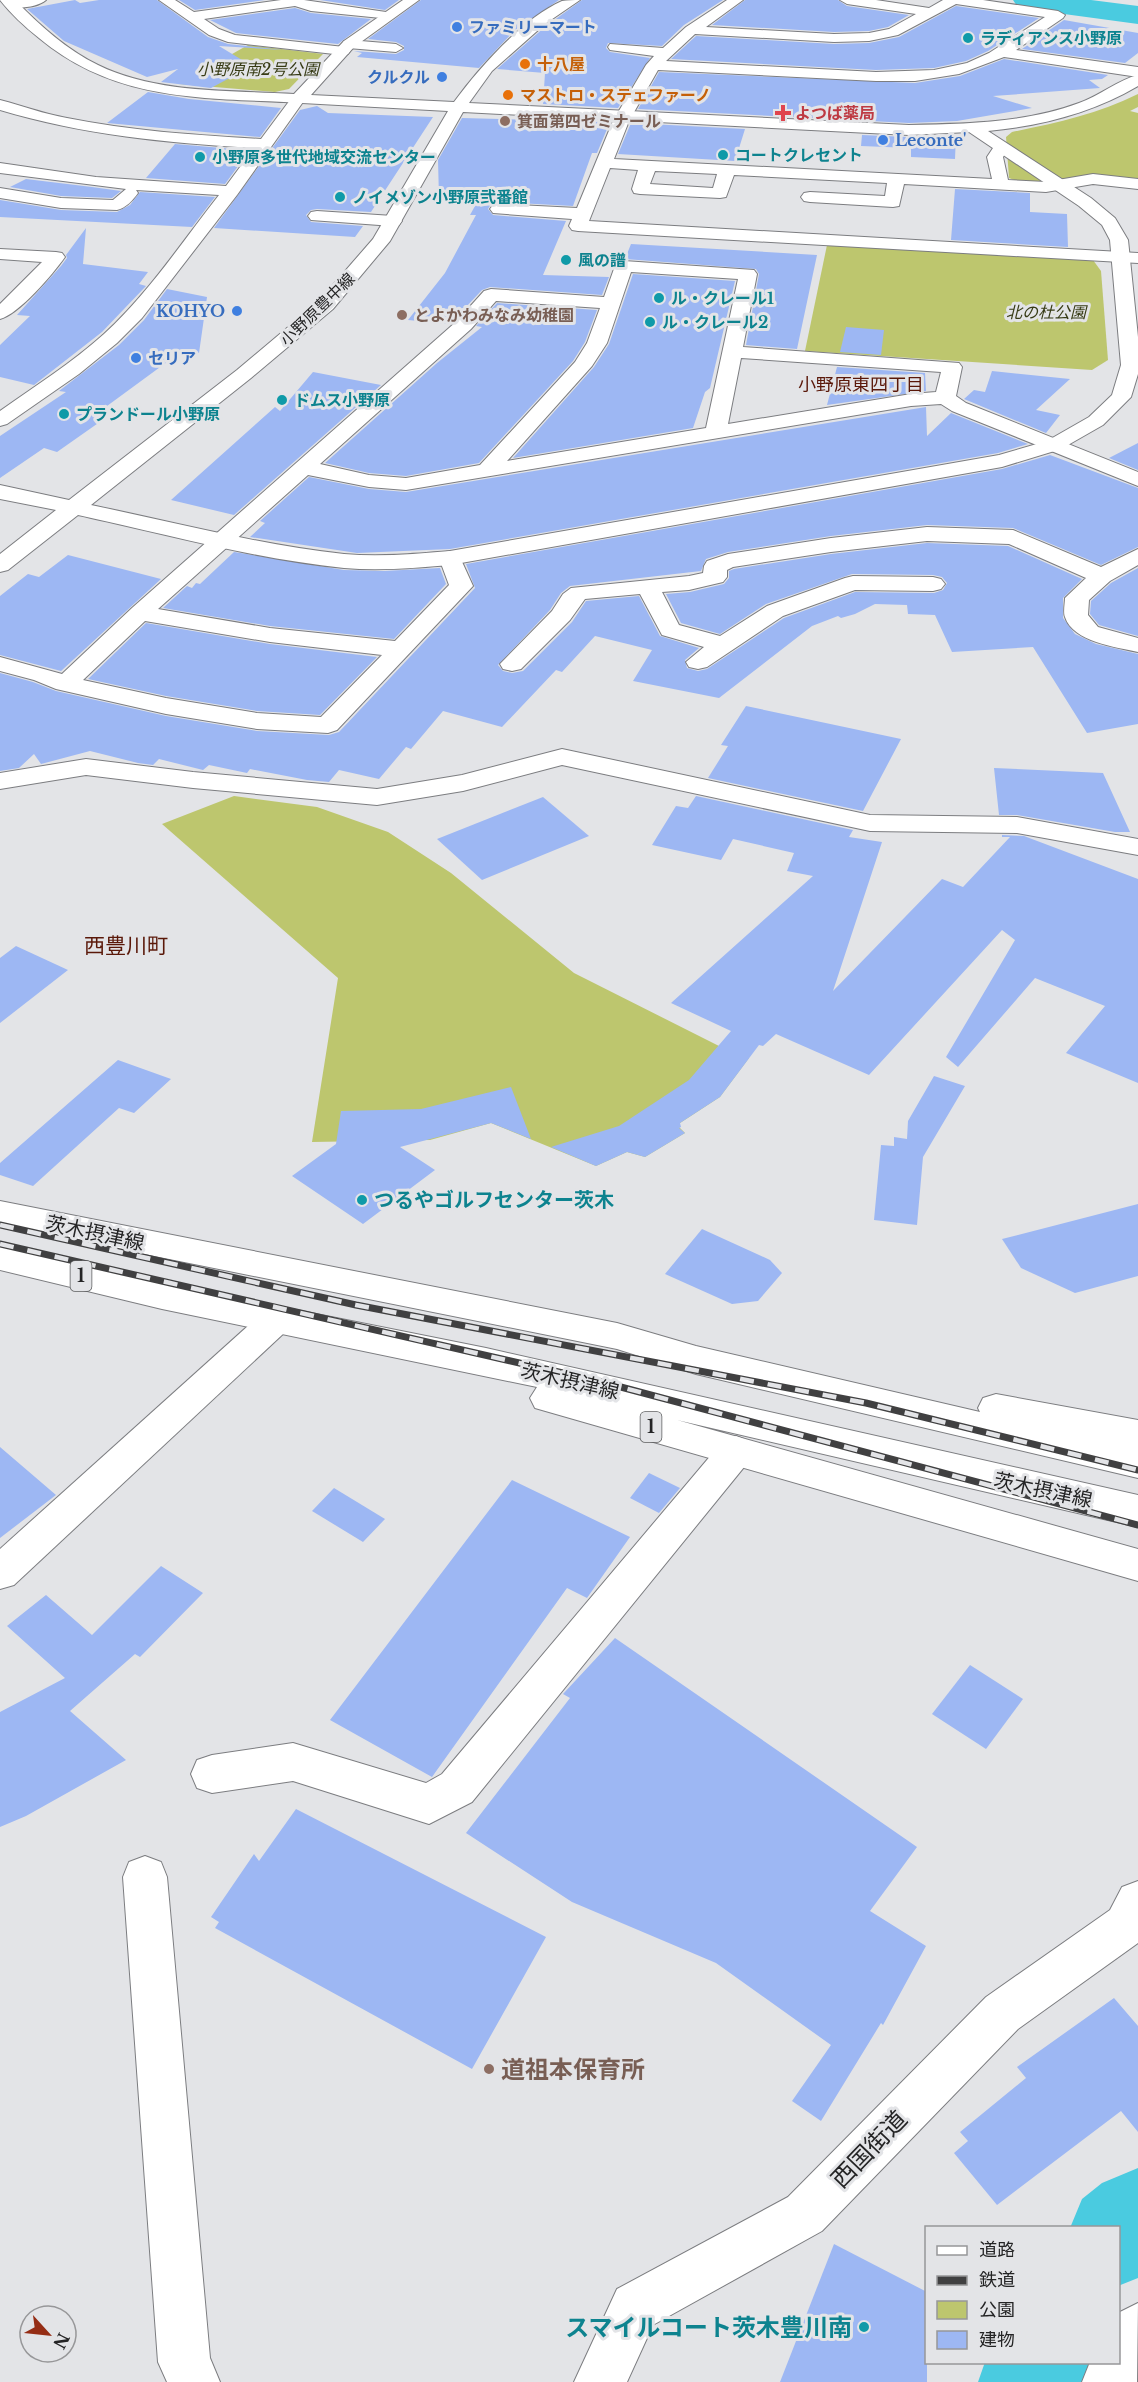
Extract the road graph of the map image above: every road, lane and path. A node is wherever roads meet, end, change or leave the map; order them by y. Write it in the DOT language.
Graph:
graph roads {
  1 [pos="39,0"];
  2 [pos="166,0"];
  3 [pos="412,0"];
  4 [pos="573,0"];
  5 [pos="736,0"];
  6 [pos="846,0"];
  7 [pos="295,1"];
  8 [pos="6,3"];
  9 [pos="929,12"];
  10 [pos="386,16"];
  11 [pos="190,18"];
  12 [pos="691,30"];
  13 [pos="615,47"];
  14 [pos="346,48"];
  15 [pos="396,48"];
  16 [pos="1001,52"];
  17 [pos="659,59"];
  18 [pos="1138,72"];
  19 [pos="1138,80"];
  20 [pos="298,99"];
  21 [pos="0,105"];
  22 [pos="458,108"];
  23 [pos="623,116"];
  24 [pos="973,129"];
  25 [pos="265,144"];
  26 [pos="994,148"];
  27 [pos="603,163"];
  28 [pos="648,166"];
  29 [pos="0,168"];
  30 [pos="727,170"];
  31 [pos="1056,183"];
  32 [pos="1001,184"];
  33 [pos="1138,184"];
  34 [pos="138,185"];
  35 [pos="231,191"];
  36 [pos="0,193"];
  37 [pos="499,209"];
  38 [pos="582,214"];
  39 [pos="317,216"];
  40 [pos="393,221"];
  41 [pos="0,254"];
  42 [pos="1130,258"];
  43 [pos="612,303"];
  44 [pos="0,314"];
  45 [pos="732,352"];
  46 [pos="945,398"];
  47 [pos="1,418"];
  48 [pos="716,432"];
  49 [pos="1054,445"];
  50 [pos="306,468"];
  51 [pos="487,470"];
  52 [pos="1138,480"];
  53 [pos="0,492"];
  54 [pos="74,507"];
  55 [pos="223,540"];
  56 [pos="1138,556"];
  57 [pos="450,558"];
  58 [pos="0,565"];
  59 [pos="931,567"];
  60 [pos="1102,576"];
  61 [pos="648,587"];
  62 [pos="140,613"];
  63 [pos="535,642"];
  64 [pos="723,645"];
  65 [pos="1138,645"];
  66 [pos="561,649"];
  67 [pos="400,650"];
  68 [pos="698,662"];
  69 [pos="0,664"];
  70 [pos="512,664"];
  71 [pos="65,684"];
  72 [pos="0,781"];
  73 [pos="1138,847"];
  74 [pos="0,1213"];
  75 [pos="0,1258"];
  76 [pos="162,1296"];
  77 [pos="271,1325"];
  78 [pos="617,1336"];
  79 [pos="1138,1435"];
  80 [pos="736,1451"];
  81 [pos="1138,1463"];
  82 [pos="1138,1511"];
  83 [pos="1138,1565"];
  84 [pos="0,1573"];
  85 [pos="212,1774"];
  86 [pos="145,1877"];
  87 [pos="1138,1902"];
  88 [pos="1138,2329"];
  89 [pos="1120,2361"];
  90 [pos="1118,2364"];
  91 [pos="194,2382"];
  92 [pos="600,2382"];
  93 [pos="1108,2382"];
  1 -- 8 [label="street"];
  2 -- 11 [label="street"];
  3 -- 10 [label="street"];
  4 -- 22 [label="street, 小野原豊中線"];
  5 -- 12 [label="street"];
  6 -- 9 [label="street"];
  7 -- 10 [label="street"];
  7 -- 11 [label="street"];
  8 -- 20 [label="street"];
  9 -- 12 [label="street"];
  9 -- 16 [label="street"];
  10 -- 14 [label="street"];
  11 -- 14 [label="street"];
  12 -- 17 [label="street"];
  13 -- 17 [label="street"];
  14 -- 15 [label="street"];
  14 -- 20 [label="street"];
  16 -- 17 [label="street"];
  16 -- 18 [label="street"];
  17 -- 23 [label="street"];
  19 -- 24 [label="street"];
  20 -- 22 [label="street"];
  20 -- 25 [label="street"];
  21 -- 25 [label="street"];
  22 -- 23 [label="street"];
  22 -- 40 [label="street, 小野原豊中線"];
  23 -- 24 [label="street"];
  23 -- 27 [label="street"];
  24 -- 26 [label="street"];
  25 -- 35 [label="street"];
  26 -- 31 [label="street"];
  26 -- 32 [label="street"];
  27 -- 28 [label="street"];
  27 -- 38 [label="street"];
  28 -- 30 [label="street"];
  28 -- 30 [label="street"];
  29 -- 34 [label="street"];
  30 -- 32 [label="street"];
  31 -- 32 [label="street"];
  31 -- 33 [label="street"];
  31 -- 42 [label="street"];
  34 -- 35 [label="street"];
  34 -- 36 [label="street"];
  35 -- 47 [label="street"];
  37 -- 38 [label="street"];
  38 -- 42 [label="street"];
  39 -- 40 [label="street"];
  40 -- 54 [label="street, 小野原豊中線"];
  41 -- 44 [label="street"];
  42 -- 49 [label="street"];
  43 -- 45 [label="street"];
  43 -- 50 [label="street"];
  43 -- 51 [label="street"];
  45 -- 46 [label="street"];
  45 -- 48 [label="street"];
  46 -- 48 [label="street"];
  46 -- 49 [label="street"];
  48 -- 51 [label="street"];
  49 -- 52 [label="street"];
  49 -- 57 [label="street"];
  50 -- 51 [label="street"];
  50 -- 55 [label="street"];
  53 -- 54 [label="street"];
  54 -- 55 [label="street"];
  54 -- 58 [label="street, 小野原豊中線"];
  55 -- 57 [label="street"];
  55 -- 62 [label="street"];
  56 -- 60 [label="street"];
  57 -- 67 [label="street"];
  59 -- 60 [label="street"];
  59 -- 61 [label="street"];
  59 -- 64 [label="street"];
  60 -- 65 [label="street"];
  61 -- 63 [label="street"];
  61 -- 64 [label="street"];
  62 -- 67 [label="street"];
  62 -- 71 [label="street"];
  63 -- 66 [label="street"];
  63 -- 70 [label="street"];
  64 -- 68 [label="street"];
  67 -- 71 [label="street"];
  69 -- 71 [label="street"];
  72 -- 73 [label="street"];
  74 -- 78 [label="street, 茨木摂津線 / 1"];
  75 -- 76 [label="street, 茨木摂津線 / 1"];
  76 -- 77 [label="street, 1"];
  76 -- 82 [label="street, 茨木摂津線 / 1"];
  77 -- 80 [label="street, 1"];
  77 -- 84 [label="street"];
  78 -- 79 [label="street, 1"];
  78 -- 81 [label="street, 茨木摂津線 / 1"];
  80 -- 83 [label="street, 1"];
  80 -- 85 [label="street"];
  86 -- 91 [label="street"];
  87 -- 92 [label="street, 西国街道"];
  88 -- 89 [label="street"];
  90 -- 93 [label="street"];
}
